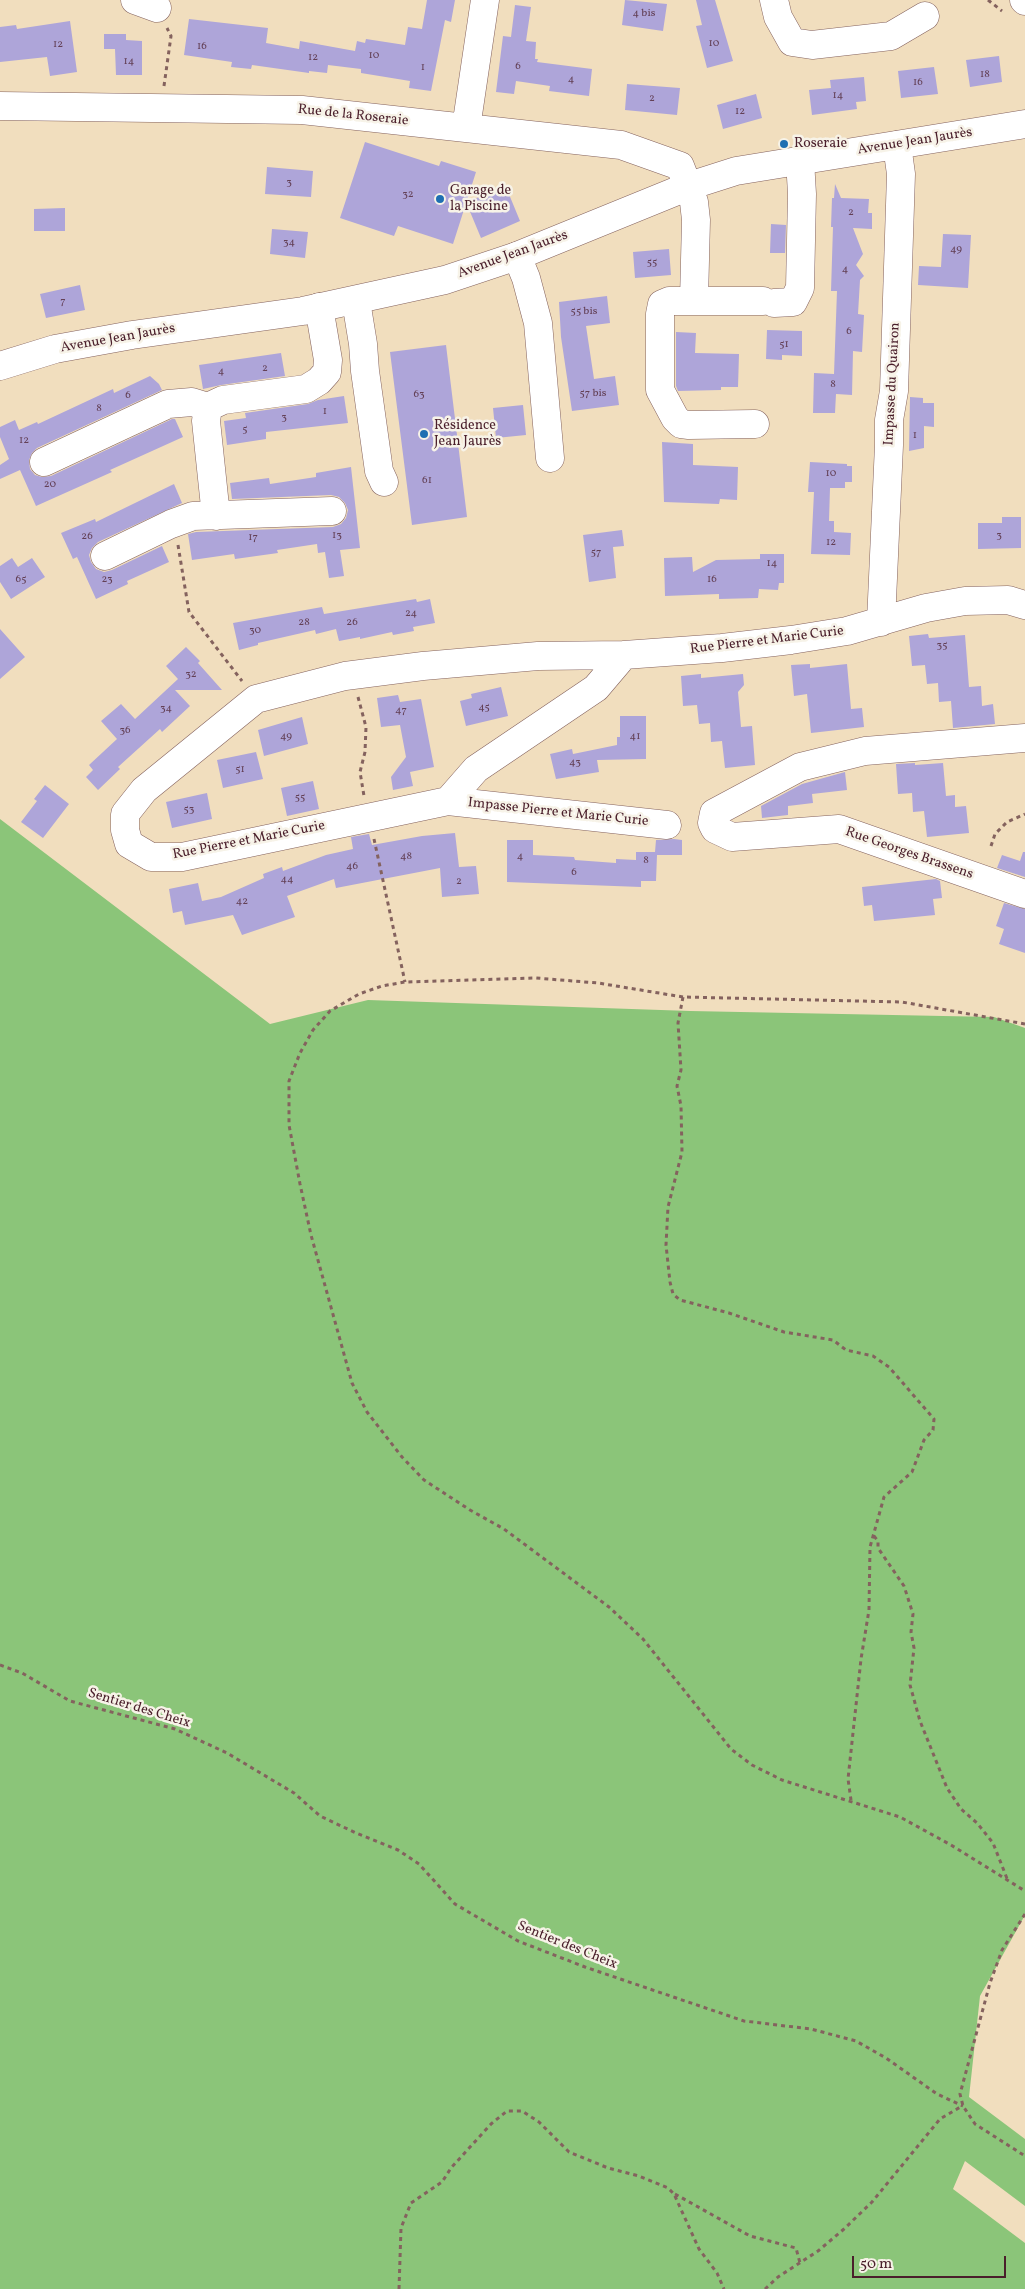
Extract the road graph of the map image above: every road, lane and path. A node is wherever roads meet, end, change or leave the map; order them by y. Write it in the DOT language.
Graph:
graph roads {
  1 [pos="484,0"];
  2 [pos="774,0"];
  3 [pos="146,4"];
  4 [pos="925,16"];
  5 [pos="0,106"];
  6 [pos="160,108"];
  7 [pos="1024,126"];
  8 [pos="466,128"];
  9 [pos="897,145"];
  10 [pos="800,160"];
  11 [pos="689,186"];
  12 [pos="517,256"];
  13 [pos="694,300"];
  14 [pos="356,301"];
  15 [pos="311,309"];
  16 [pos="0,366"];
  17 [pos="208,407"];
  18 [pos="755,424"];
  19 [pos="550,458"];
  20 [pos="44,462"];
  21 [pos="384,482"];
  22 [pos="332,511"];
  23 [pos="216,516"];
  24 [pos="171,524"];
  25 [pos="105,556"];
  26 [pos="1025,605"];
  27 [pos="881,622"];
  28 [pos="624,655"];
  29 [pos="256,699"];
  30 [pos="1025,738"];
  31 [pos="448,801"];
  32 [pos="1025,814"];
  33 [pos="667,825"];
  34 [pos="991,846"];
  35 [pos="1025,894"];
  36 [pos="683,997"];
  37 [pos="1025,1024"];
  38 [pos="874,1536"];
  39 [pos="0,1665"];
  40 [pos="852,1800"];
  41 [pos="1009,1881"];
  42 [pos="1025,1891"];
  43 [pos="1025,1914"];
  44 [pos="963,2106"];
  45 [pos="1025,2156"];
  46 [pos="674,2194"];
  47 [pos="800,2263"];
  48 [pos="398,2289"];
  49 [pos="724,2289"];
  50 [pos="765,2289"];
  1 -- 8 [label="street"];
  2 -- 4 [label="street"];
  3 -- 6 [label="path"];
  5 -- 6 [label="street, Rue de la Roseraie"];
  6 -- 8 [label="street, Rue de la Roseraie"];
  7 -- 9 [label="street, Avenue Jean Jaurès"];
  8 -- 11 [label="street, Rue de la Roseraie"];
  9 -- 10 [label="street, Avenue Jean Jaurès"];
  9 -- 27 [label="street, Impasse du Quairon"];
  10 -- 11 [label="street, Avenue Jean Jaurès"];
  10 -- 13 [label="street"];
  11 -- 12 [label="street, Avenue Jean Jaurès"];
  11 -- 13 [label="street, Rue de la Roseraie"];
  12 -- 14 [label="street, Avenue Jean Jaurès"];
  12 -- 19 [label="street"];
  13 -- 18 [label="street"];
  14 -- 15 [label="street, Avenue Jean Jaurès"];
  14 -- 21 [label="street"];
  15 -- 16 [label="street, Avenue Jean Jaurès"];
  15 -- 17 [label="street"];
  17 -- 20 [label="street"];
  17 -- 23 [label="street"];
  22 -- 23 [label="street"];
  23 -- 24 [label="street"];
  24 -- 25 [label="street"];
  24 -- 29 [label="path"];
  26 -- 27 [label="street, Rue Pierre et Marie Curie"];
  27 -- 28 [label="street, Rue Pierre et Marie Curie"];
  28 -- 29 [label="street, Rue Pierre et Marie Curie"];
  28 -- 31 [label="street"];
  29 -- 31 [label="street, Rue Pierre et Marie Curie"];
  30 -- 35 [label="street, Rue Georges Brassens"];
  31 -- 33 [label="street, Impasse Pierre et Marie Curie"];
  32 -- 34 [label="path"];
  36 -- 37 [label="path"];
  36 -- 38 [label="path"];
  36 -- 40 [label="path"];
  38 -- 40 [label="path"];
  38 -- 41 [label="path"];
  39 -- 44 [label="path, Sentier des Cheix"];
  40 -- 41 [label="path"];
  41 -- 42 [label="path"];
  43 -- 44 [label="path"];
  44 -- 45 [label="path"];
  44 -- 47 [label="path"];
  46 -- 47 [label="path"];
  46 -- 48 [label="path"];
  46 -- 49 [label="path"];
  47 -- 50 [label="path"];
}
